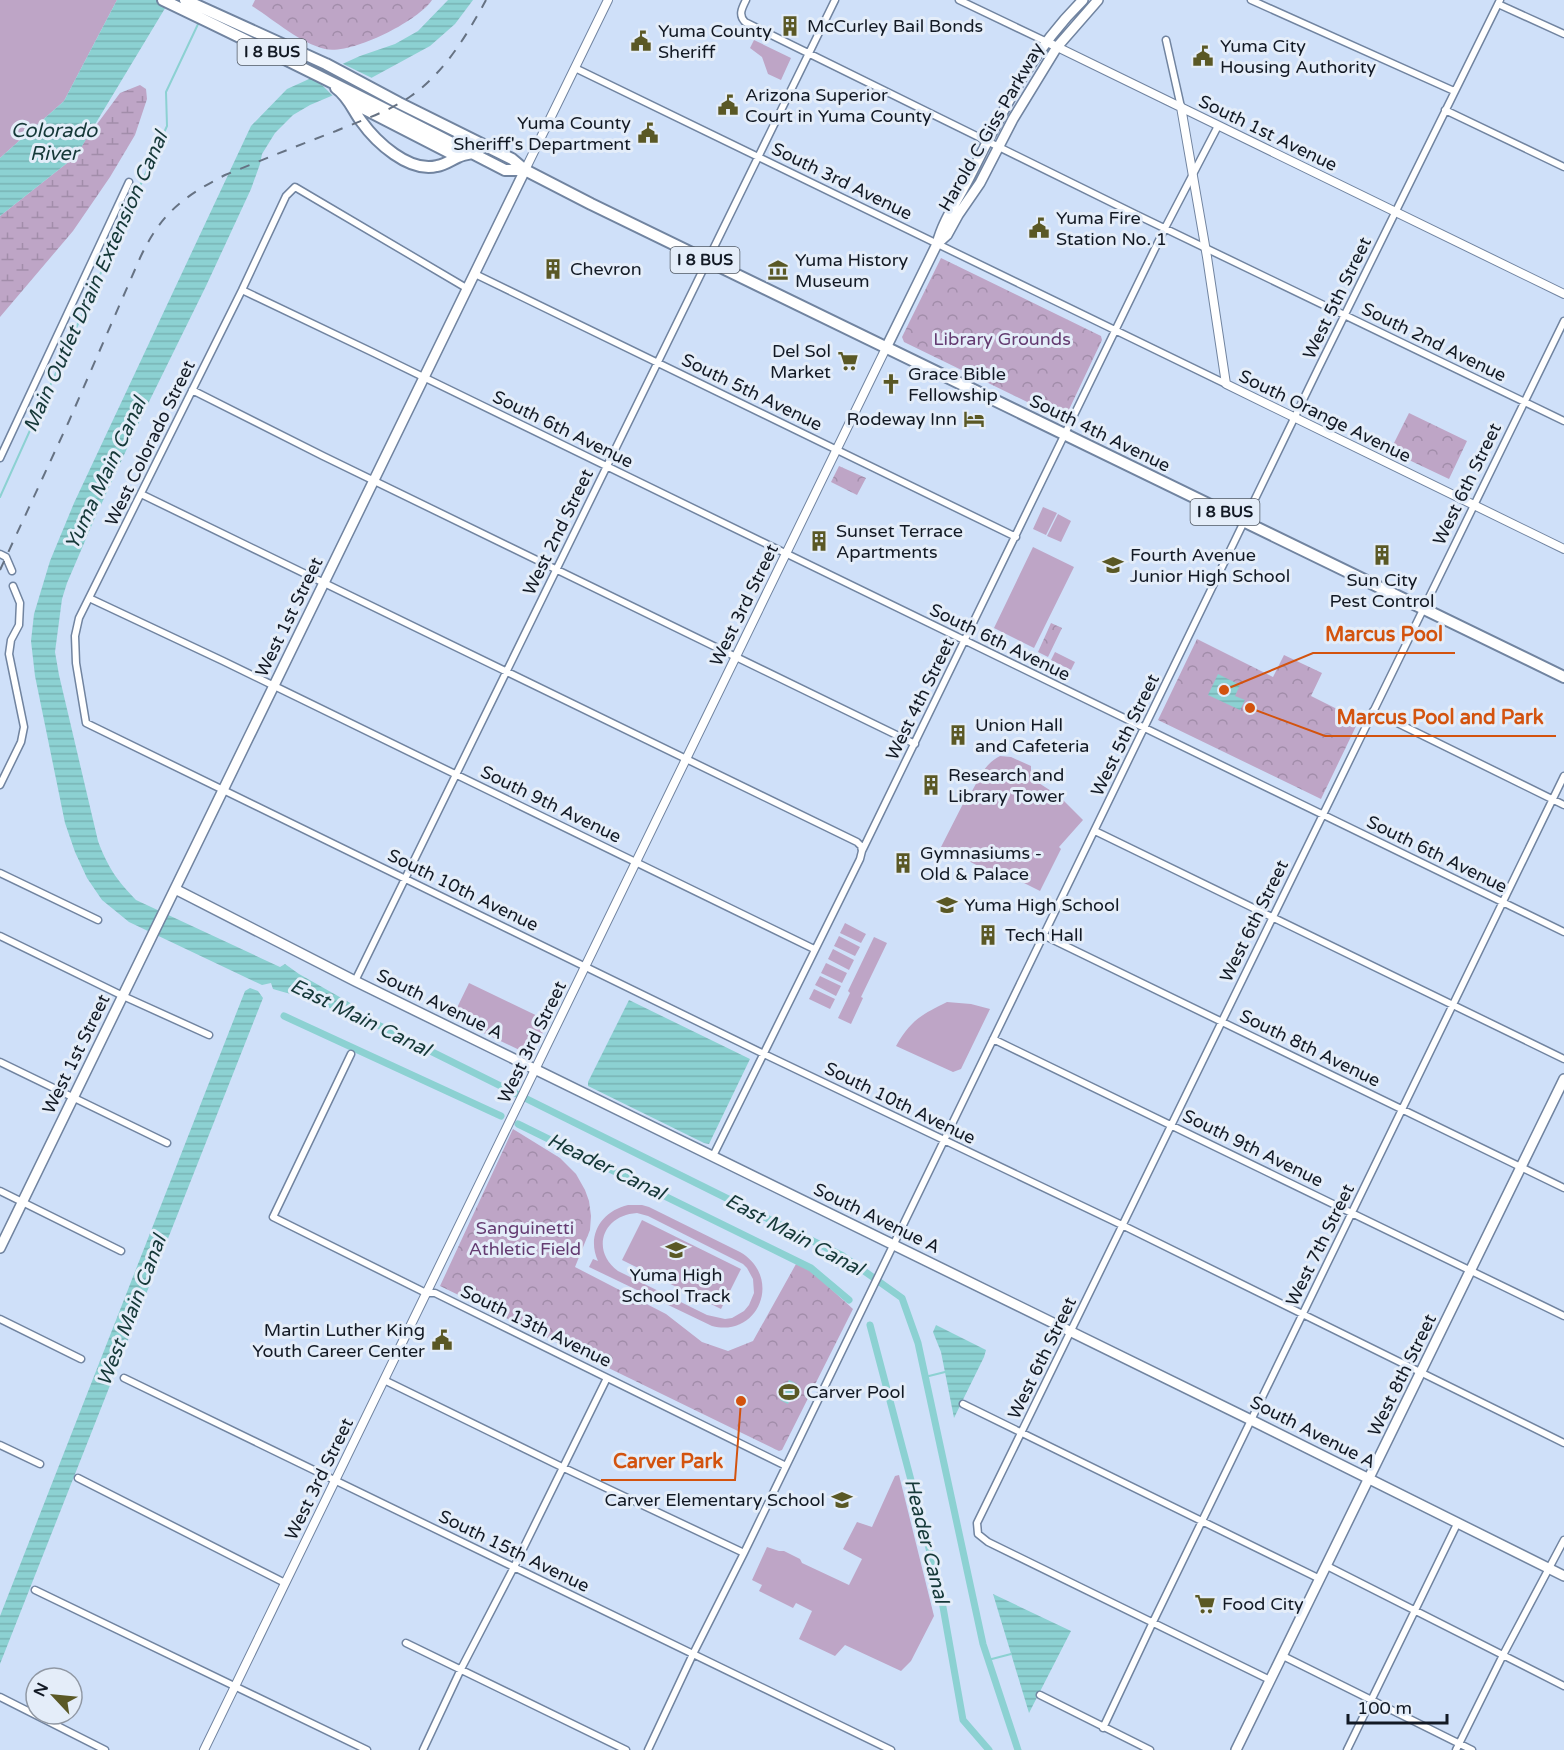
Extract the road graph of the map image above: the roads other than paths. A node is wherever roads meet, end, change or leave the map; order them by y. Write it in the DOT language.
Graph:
graph roads {
  1 [pos="163,0"];
  2 [pos="185,0"];
  3 [pos="608,0"];
  4 [pos="746,0"];
  5 [pos="835,0"];
  6 [pos="960,0"];
  7 [pos="1083,0"];
  8 [pos="1098,0"];
  9 [pos="1251,0"];
  10 [pos="1499,2"];
  11 [pos="232,28"];
  12 [pos="1564,34"];
  13 [pos="1166,40"];
  14 [pos="1047,42"];
  15 [pos="1057,47"];
  16 [pos="809,54"];
  17 [pos="575,68"];
  18 [pos="343,90"];
  19 [pos="1454,91"];
  20 [pos="349,101"];
  21 [pos="1181,107"];
  22 [pos="1445,110"];
  23 [pos="1218,126"];
  24 [pos="987,141"];
  25 [pos="998,146"];
  26 [pos="472,153"];
  27 [pos="458,157"];
  28 [pos="759,157"];
  29 [pos="1564,167"];
  30 [pos="525,170"];
  31 [pos="1192,175"];
  32 [pos="129,182"];
  33 [pos="1396,212"];
  34 [pos="1165,228"];
  35 [pos="937,244"];
  36 [pos="1205,247"];
  37 [pos="707,261"];
  38 [pos="475,274"];
  39 [pos="468,289"];
  40 [pos="242,290"];
  41 [pos="1564,294"];
  42 [pos="1345,315"];
  43 [pos="1564,321"];
  44 [pos="1116,331"];
  45 [pos="886,348"];
  46 [pos="657,363"];
  47 [pos="424,377"];
  48 [pos="1226,384"];
  49 [pos="192,390"];
  50 [pos="1524,401"];
  51 [pos="1295,418"];
  52 [pos="1564,421"];
  53 [pos="1066,434"];
  54 [pos="836,450"];
  55 [pos="0,458"];
  56 [pos="607,467"];
  57 [pos="374,481"];
  58 [pos="141,494"];
  59 [pos="1473,506"];
  60 [pos="1245,521"];
  61 [pos="1016,537"];
  62 [pos="1564,549"];
  63 [pos="0,554"];
  64 [pos="786,554"];
  65 [pos="556,569"];
  66 [pos="12,571"];
  67 [pos="324,584"];
  68 [pos="13,586"];
  69 [pos="89,598"];
  70 [pos="1424,608"];
  71 [pos="964,641"];
  72 [pos="736,656"];
  73 [pos="506,671"];
  74 [pos="1564,677"];
  75 [pos="274,686"];
  76 [pos="1374,711"];
  77 [pos="86,723"];
  78 [pos="1144,728"];
  79 [pos="915,744"];
  80 [pos="686,759"];
  81 [pos="456,774"];
  82 [pos="1564,776"];
  83 [pos="0,785"];
  84 [pos="224,789"];
  85 [pos="1553,799"];
  86 [pos="1564,805"];
  87 [pos="1322,815"];
  88 [pos="1095,831"];
  89 [pos="862,851"];
  90 [pos="636,862"];
  91 [pos="0,873"];
  92 [pos="405,878"];
  93 [pos="175,889"];
  94 [pos="1503,902"];
  95 [pos="1273,918"];
  96 [pos="98,920"];
  97 [pos="1564,932"];
  98 [pos="1043,934"];
  99 [pos="0,936"];
  100 [pos="814,950"];
  101 [pos="585,966"];
  102 [pos="355,981"];
  103 [pos="123,996"];
  104 [pos="1453,1005"];
  105 [pos="1222,1022"];
  106 [pos="209,1035"];
  107 [pos="993,1039"];
  108 [pos="351,1054"];
  109 [pos="764,1054"];
  110 [pos="1564,1059"];
  111 [pos="0,1062"];
  112 [pos="535,1068"];
  113 [pos="1564,1079"];
  114 [pos="73,1098"];
  115 [pos="1402,1109"];
  116 [pos="1172,1126"];
  117 [pos="944,1140"];
  118 [pos="166,1143"];
  119 [pos="713,1156"];
  120 [pos="1521,1167"];
  121 [pos="1564,1188"];
  122 [pos="0,1191"];
  123 [pos="23,1201"];
  124 [pos="1352,1213"];
  125 [pos="1124,1226"];
  126 [pos="893,1244"];
  127 [pos="0,1248"];
  128 [pos="121,1251"];
  129 [pos="1472,1271"];
  130 [pos="426,1293"];
  131 [pos="1302,1315"];
  132 [pos="1564,1316"];
  133 [pos="0,1319"];
  134 [pos="1072,1332"];
  135 [pos="81,1359"];
  136 [pos="1422,1372"];
  137 [pos="124,1378"];
  138 [pos="607,1378"];
  139 [pos="384,1380"];
  140 [pos="963,1404"];
  141 [pos="1251,1420"];
  142 [pos="1022,1432"];
  143 [pos="1564,1443"];
  144 [pos="0,1445"];
  145 [pos="40,1464"];
  146 [pos="786,1466"];
  147 [pos="564,1468"];
  148 [pos="78,1478"];
  149 [pos="1369,1479"];
  150 [pos="335,1480"];
  151 [pos="1202,1521"];
  152 [pos="1458,1522"];
  153 [pos="1564,1540"];
  154 [pos="744,1553"];
  155 [pos="1327,1566"];
  156 [pos="514,1567"];
  157 [pos="1550,1569"];
  158 [pos="1564,1576"];
  159 [pos="1320,1579"];
  160 [pos="285,1584"];
  161 [pos="35,1590"];
  162 [pos="1415,1611"];
  163 [pos="1152,1624"];
  164 [pos="406,1643"];
  165 [pos="693,1654"];
  166 [pos="1503,1655"];
  167 [pos="1283,1656"];
  168 [pos="461,1669"];
  169 [pos="1270,1680"];
  170 [pos="1564,1686"];
  171 [pos="234,1687"];
  172 [pos="1040,1695"];
  173 [pos="0,1697"];
  174 [pos="1371,1700"];
  175 [pos="1103,1728"];
  176 [pos="1458,1747"];
  177 [pos="105,1750"];
  178 [pos="204,1750"];
  179 [pos="367,1750"];
  180 [pos="423,1750"];
  181 [pos="626,1750"];
  182 [pos="648,1750"];
  183 [pos="891,1750"];
  184 [pos="1150,1750"];
  185 [pos="1238,1750"];
  186 [pos="1347,1750"];
  187 [pos="1472,1750"];
  1 -- 11 [label="main road, I 8 BUS"];
  2 -- 11 [label="main road, I 8 BUS"];
  3 -- 17 [label="street, West 1st Street"];
  4 -- 16 [label="street, South 2nd Avenue"];
  5 -- 16 [label="street, West 2nd Street"];
  6 -- 14 [label="street, South 1st Avenue"];
  7 -- 14 [label="main road, Harold C Giss Parkway"];
  8 -- 15 [label="main road, Harold C Giss Parkway"];
  9 -- 19 [label="street"];
  10 -- 12 [label="street"];
  10 -- 19 [label="street, West 5th Street"];
  11 -- 18 [label="main road, I 8 BUS"];
  11 -- 30 [label="main road, I 8 BUS"];
  13 -- 21 [label="street, South Orange Avenue"];
  14 -- 15 [label="street, South 1st Avenue"];
  14 -- 24 [label="main road, Harold C Giss Parkway"];
  15 -- 21 [label="street, South 1st Avenue"];
  15 -- 25 [label="main road, Harold C Giss Parkway"];
  16 -- 24 [label="street, South 2nd Avenue"];
  16 -- 28 [label="street, West 2nd Street"];
  17 -- 28 [label="street, South 3rd Avenue"];
  17 -- 30 [label="street, West 1st Street"];
  18 -- 20 [label="main road"];
  18 -- 26 [label="main road, I 8 BUS"];
  19 -- 22 [label="street, West 5th Street"];
  20 -- 27 [label="main road"];
  20 -- 27 [label="main road"];
  21 -- 23 [label="street, South 1st Avenue"];
  21 -- 31 [label="street, South Orange Avenue"];
  22 -- 29 [label="street"];
  22 -- 33 [label="street, West 5th Street"];
  23 -- 31 [label="street, West 4th Street"];
  23 -- 33 [label="street, South 1st Avenue"];
  24 -- 25 [label="street, South 2nd Avenue"];
  24 -- 35 [label="main road, Harold C Giss Parkway"];
  25 -- 34 [label="street, South 2nd Avenue"];
  25 -- 35 [label="main road, Harold C Giss Parkway"];
  26 -- 27 [label="main road"];
  26 -- 30 [label="main road, I 8 BUS"];
  28 -- 35 [label="street, South 3rd Avenue"];
  28 -- 37 [label="street, West 2nd Street"];
  30 -- 37 [label="main road, South 4th Avenue / I 8 BUS"];
  30 -- 38 [label="main road, West 1st Street"];
  31 -- 34 [label="street, West 4th Street"];
  31 -- 36 [label="street, South Orange Avenue"];
  32 -- 55 [label="street"];
  33 -- 41 [label="street, South 1st Avenue"];
  33 -- 42 [label="street, West 5th Street"];
  34 -- 36 [label="street, South 2nd Avenue"];
  34 -- 44 [label="street, West 4th Street"];
  35 -- 44 [label="street, South 3rd Avenue"];
  35 -- 45 [label="main road, Harold C Giss Parkway"];
  36 -- 42 [label="street, South 2nd Avenue"];
  36 -- 48 [label="street, South Orange Avenue"];
  37 -- 45 [label="main road, South 4th Avenue / I 8 BUS"];
  37 -- 46 [label="street, West 2nd Street"];
  38 -- 39 [label="main road, West 1st Street"];
  38 -- 46 [label="street, South 5th Avenue"];
  39 -- 40 [label="street, West Colorado Street"];
  39 -- 47 [label="main road, West 1st Street"];
  40 -- 47 [label="street, South 6th Avenue"];
  40 -- 49 [label="street, West Colorado Street"];
  42 -- 50 [label="street, South 2nd Avenue"];
  42 -- 51 [label="street, West 5th Street"];
  43 -- 50 [label="street, West 6th Street"];
  44 -- 48 [label="street, South 3rd Avenue"];
  44 -- 53 [label="street, West 4th Street"];
  45 -- 53 [label="main road, South 4th Avenue / I 8 BUS"];
  45 -- 54 [label="street, West 3rd Street"];
  46 -- 54 [label="street, South 5th Avenue"];
  46 -- 56 [label="street, West 2nd Street"];
  47 -- 56 [label="street, South 6th Avenue"];
  47 -- 57 [label="main road, West 1st Street"];
  48 -- 51 [label="street, South Orange Avenue"];
  49 -- 57 [label="street"];
  49 -- 58 [label="street, West Colorado Street"];
  50 -- 52 [label="street, South 2nd Avenue"];
  50 -- 59 [label="street, West 6th Street"];
  51 -- 59 [label="street, South Orange Avenue"];
  51 -- 60 [label="street, West 5th Street"];
  53 -- 60 [label="main road, South 4th Avenue / I 8 BUS"];
  53 -- 61 [label="street, West 4th Street"];
  54 -- 61 [label="street, South 5th Avenue"];
  54 -- 64 [label="street, West 3rd Street"];
  56 -- 64 [label="street, South 6th Avenue"];
  56 -- 65 [label="street, West 2nd Street"];
  57 -- 65 [label="street"];
  57 -- 67 [label="main road, West 1st Street"];
  58 -- 67 [label="street"];
  58 -- 69 [label="street, West Colorado Street"];
  59 -- 62 [label="street, South Orange Avenue"];
  59 -- 70 [label="street, West 6th Street"];
  60 -- 70 [label="main road, South 4th Avenue / I 8 BUS"];
  60 -- 78 [label="street, West 5th Street"];
  61 -- 71 [label="street, West 4th Street"];
  63 -- 66 [label="street"];
  64 -- 71 [label="street, South 6th Avenue"];
  64 -- 72 [label="street, West 3rd Street"];
  65 -- 72 [label="street"];
  65 -- 73 [label="street, West 2nd Street"];
  67 -- 73 [label="street"];
  67 -- 75 [label="main road, West 1st Street"];
  68 -- 83 [label="street"];
  69 -- 75 [label="street, South 9th Avenue"];
  69 -- 77 [label="street, West Colorado Street"];
  70 -- 74 [label="main road, South 4th Avenue / I 8 BUS"];
  70 -- 76 [label="street, West 6th Street"];
  71 -- 78 [label="street, South 6th Avenue"];
  71 -- 79 [label="street, West 4th Street"];
  72 -- 79 [label="street"];
  72 -- 80 [label="street, West 3rd Street"];
  73 -- 80 [label="street"];
  73 -- 81 [label="street, West 2nd Street"];
  75 -- 81 [label="street, South 9th Avenue"];
  75 -- 84 [label="main road, West 1st Street"];
  76 -- 85 [label="street"];
  76 -- 87 [label="street, West 6th Street"];
  77 -- 84 [label="street, South 10th Avenue"];
  78 -- 87 [label="street, South 6th Avenue"];
  78 -- 88 [label="street, West 5th Street"];
  79 -- 89 [label="street, West 4th Street"];
  80 -- 89 [label="street"];
  80 -- 90 [label="street, West 3rd Street"];
  81 -- 90 [label="street, South 9th Avenue"];
  81 -- 92 [label="street, West 2nd Street"];
  82 -- 85 [label="street, West 7th Street"];
  84 -- 92 [label="street, South 10th Avenue"];
  84 -- 93 [label="main road, West 1st Street"];
  85 -- 86 [label="street"];
  85 -- 94 [label="street, West 7th Street"];
  87 -- 94 [label="street, South 6th Avenue"];
  87 -- 95 [label="street, West 6th Street"];
  88 -- 95 [label="street"];
  88 -- 98 [label="street, West 5th Street"];
  89 -- 100 [label="street, West 4th Street"];
  90 -- 100 [label="street, South 9th Avenue"];
  90 -- 101 [label="street, West 3rd Street"];
  91 -- 96 [label="street"];
  92 -- 101 [label="street, South 10th Avenue"];
  92 -- 102 [label="street, West 2nd Street"];
  93 -- 102 [label="main road, South Avenue A"];
  93 -- 103 [label="main road, West 1st Street"];
  94 -- 97 [label="street, South 6th Avenue"];
  94 -- 104 [label="street, West 7th Street"];
  95 -- 104 [label="street"];
  95 -- 105 [label="street, West 6th Street"];
  98 -- 105 [label="street, South 8th Avenue"];
  98 -- 107 [label="street, West 5th Street"];
  99 -- 103 [label="street"];
  100 -- 109 [label="street, West 4th Street"];
  101 -- 109 [label="street, South 10th Avenue"];
  101 -- 112 [label="street, West 3rd Street"];
  102 -- 112 [label="main road, South Avenue A"];
  103 -- 106 [label="street"];
  103 -- 114 [label="main road, West 1st Street"];
  104 -- 110 [label="street"];
  104 -- 115 [label="street, West 7th Street"];
  105 -- 115 [label="street, South 8th Avenue"];
  105 -- 116 [label="street, West 6th Street"];
  107 -- 116 [label="street, South 9th Avenue"];
  107 -- 117 [label="street, West 5th Street"];
  108 -- 130 [label="street, South 13th Avenue"];
  109 -- 117 [label="street, South 10th Avenue"];
  109 -- 119 [label="street, West 4th Street"];
  111 -- 114 [label="street"];
  112 -- 119 [label="main road, South Avenue A"];
  112 -- 130 [label="street, West 3rd Street"];
  113 -- 120 [label="main road, West 8th Street"];
  114 -- 118 [label="street"];
  114 -- 123 [label="main road, West 1st Street"];
  115 -- 120 [label="street, South 8th Avenue"];
  115 -- 124 [label="street, West 7th Street"];
  116 -- 124 [label="street, South 9th Avenue"];
  116 -- 125 [label="street, West 6th Street"];
  117 -- 125 [label="street, South 10th Avenue"];
  117 -- 126 [label="street, West 5th Street"];
  119 -- 126 [label="main road, South Avenue A"];
  120 -- 121 [label="street, South 8th Avenue"];
  120 -- 129 [label="main road, West 8th Street"];
  122 -- 123 [label="street"];
  123 -- 127 [label="main road, West 1st Street"];
  123 -- 128 [label="street"];
  124 -- 129 [label="street, South 9th Avenue"];
  124 -- 131 [label="street, West 7th Street"];
  125 -- 131 [label="street, South 10th Avenue"];
  125 -- 134 [label="street, West 6th Street"];
  126 -- 134 [label="main road, South Avenue A"];
  126 -- 146 [label="street, West 5th Street"];
  129 -- 132 [label="street, South 9th Avenue"];
  129 -- 136 [label="main road, West 8th Street"];
  130 -- 138 [label="street, South 13th Avenue"];
  130 -- 139 [label="street, West 3rd Street"];
  131 -- 136 [label="street, South 10th Avenue"];
  131 -- 141 [label="street, West 7th Street"];
  133 -- 135 [label="street"];
  134 -- 141 [label="main road, South Avenue A"];
  134 -- 142 [label="street, West 6th Street"];
  136 -- 143 [label="street, South 10th Avenue"];
  136 -- 149 [label="main road, West 8th Street"];
  137 -- 150 [label="street, South 15th Avenue"];
  138 -- 146 [label="street, South 13th Avenue"];
  138 -- 147 [label="street"];
  139 -- 147 [label="street"];
  139 -- 150 [label="street, West 3rd Street"];
  140 -- 142 [label="street"];
  141 -- 149 [label="main road, South Avenue A"];
  141 -- 151 [label="street, West 7th Street"];
  142 -- 151 [label="street"];
  142 -- 163 [label="street, West 6th Street"];
  144 -- 145 [label="street"];
  146 -- 154 [label="street, West 5th Street"];
  147 -- 154 [label="street"];
  147 -- 156 [label="street"];
  148 -- 160 [label="street"];
  149 -- 152 [label="main road, South Avenue A"];
  149 -- 155 [label="main road, West 8th Street"];
  150 -- 156 [label="street, South 15th Avenue"];
  150 -- 160 [label="street, West 3rd Street"];
  151 -- 159 [label="street"];
  151 -- 163 [label="street, West 7th Street"];
  152 -- 157 [label="main road, South Avenue A"];
  152 -- 162 [label="street"];
  153 -- 157 [label="street"];
  154 -- 165 [label="street, West 5th Street"];
  155 -- 159 [label="main road, West 8th Street"];
  155 -- 162 [label="street"];
  156 -- 165 [label="street, South 15th Avenue"];
  156 -- 168 [label="street"];
  157 -- 158 [label="main road, South Avenue A"];
  157 -- 166 [label="street"];
  159 -- 167 [label="main road, West 8th Street"];
  160 -- 171 [label="street, West 3rd Street"];
  161 -- 171 [label="street"];
  162 -- 166 [label="street"];
  162 -- 174 [label="street"];
  163 -- 169 [label="street"];
  163 -- 175 [label="street, West 7th Street"];
  164 -- 168 [label="street"];
  165 -- 182 [label="street, West 5th Street"];
  165 -- 183 [label="street, South 15th Avenue"];
  166 -- 170 [label="street"];
  166 -- 176 [label="street"];
  167 -- 169 [label="main road, West 8th Street"];
  167 -- 174 [label="street"];
  168 -- 180 [label="street"];
  168 -- 181 [label="street"];
  169 -- 185 [label="main road, West 8th Street"];
  171 -- 178 [label="street, West 3rd Street"];
  171 -- 179 [label="street"];
  172 -- 175 [label="street"];
  173 -- 177 [label="street"];
  174 -- 176 [label="street"];
  174 -- 186 [label="street"];
  175 -- 184 [label="street"];
  176 -- 187 [label="street"];
}
